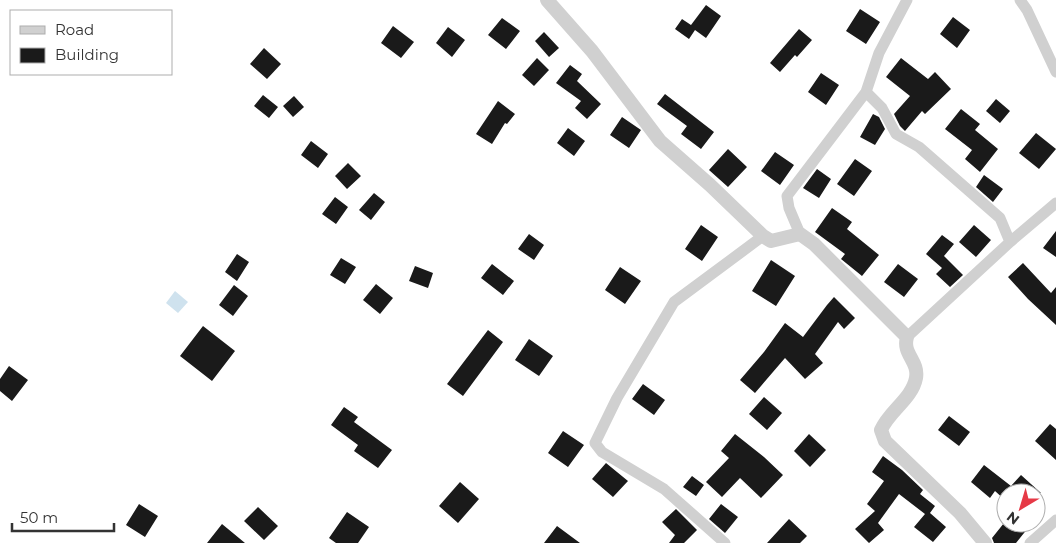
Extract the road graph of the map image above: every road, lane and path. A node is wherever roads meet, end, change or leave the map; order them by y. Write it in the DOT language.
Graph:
graph roads {
  1 [pos="547,0"];
  2 [pos="907,0"];
  3 [pos="1020,0"];
  4 [pos="1056,72"];
  5 [pos="866,92"];
  6 [pos="1056,203"];
  7 [pos="800,234"];
  8 [pos="763,236"];
  9 [pos="1010,242"];
  10 [pos="907,336"];
  11 [pos="1056,520"];
  12 [pos="726,543"];
  13 [pos="985,543"];
  14 [pos="1030,543"];
  1 -- 8 [label="street"];
  2 -- 5 [label="street"];
  3 -- 4 [label="street"];
  5 -- 7 [label="street"];
  5 -- 9 [label="street"];
  6 -- 9 [label="street"];
  7 -- 8 [label="street"];
  7 -- 10 [label="street"];
  8 -- 12 [label="street"];
  9 -- 10 [label="street"];
  10 -- 13 [label="street"];
  11 -- 14 [label="street"];
}
